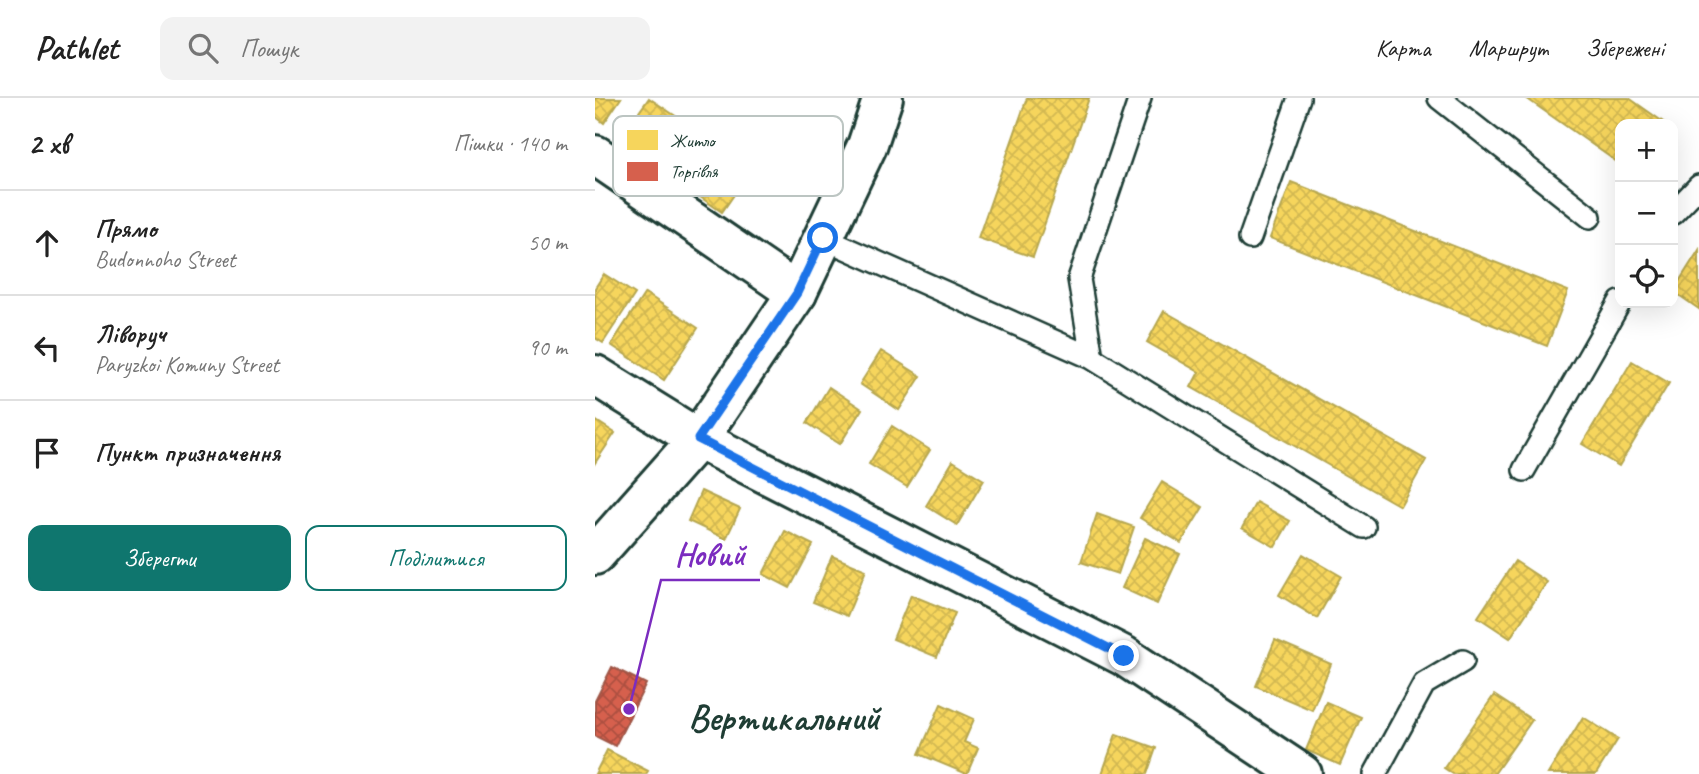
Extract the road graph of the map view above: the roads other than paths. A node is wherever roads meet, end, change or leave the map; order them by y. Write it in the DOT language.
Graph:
graph roads {
  1 [pos="883,98"];
  2 [pos="1140,98"];
  3 [pos="1299,98"];
  4 [pos="1439,98"];
  5 [pos="595,155"];
  6 [pos="613,167"];
  7 [pos="1699,186"];
  8 [pos="655,196"];
  9 [pos="1678,208"];
  10 [pos="1590,217"];
  11 [pos="823,238"];
  12 [pos="1250,238"];
  13 [pos="797,293"];
  14 [pos="1617,308"];
  15 [pos="1092,358"];
  16 [pos="595,375"];
  17 [pos="698,439"];
  18 [pos="1524,470"];
  19 [pos="1364,527"];
  20 [pos="595,555"];
  21 [pos="1463,661"];
  22 [pos="1302,774"];
  23 [pos="1375,774"];
  1 -- 11 [label="street"];
  2 -- 15 [label="lane"];
  3 -- 12 [label="lane"];
  4 -- 10 [label="lane"];
  5 -- 6 [label="street"];
  7 -- 9 [label="lane"];
  8 -- 13 [label="street"];
  11 -- 13 [label="street"];
  11 -- 15 [label="lane"];
  13 -- 17 [label="street"];
  14 -- 18 [label="lane"];
  15 -- 19 [label="lane"];
  16 -- 17 [label="street"];
  17 -- 20 [label="street"];
  17 -- 22 [label="street"];
  21 -- 23 [label="lane"];
}
